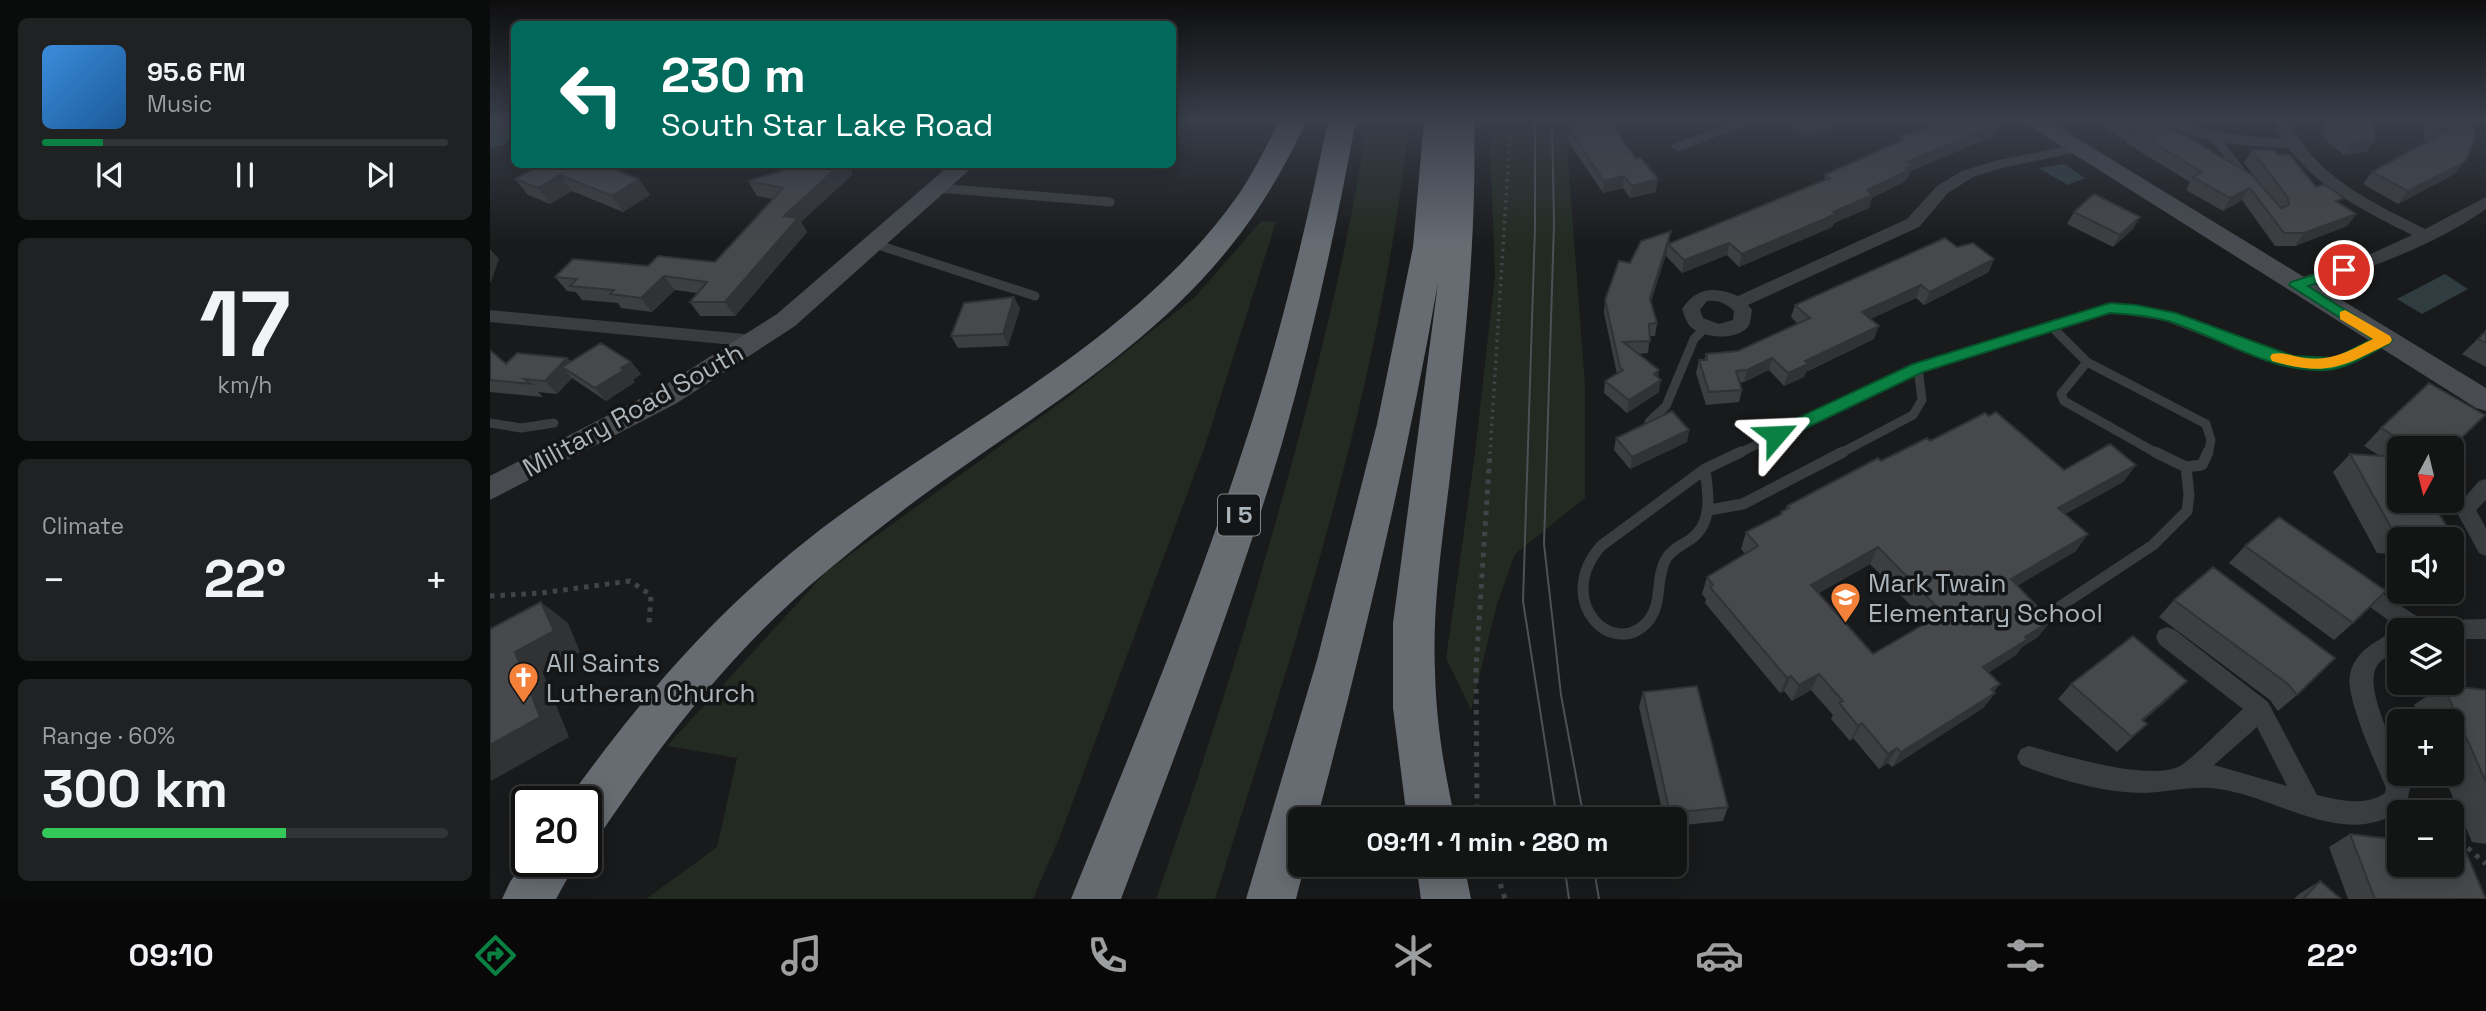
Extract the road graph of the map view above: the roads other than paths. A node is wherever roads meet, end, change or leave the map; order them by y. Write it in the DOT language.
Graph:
graph roads {
  1 [pos="1274,162"];
  2 [pos="1333,162"];
  3 [pos="1435,162"];
  4 [pos="1462,162"];
  5 [pos="2019,162"];
  6 [pos="2100,162"];
  7 [pos="2233,162"];
  8 [pos="2311,162"];
  9 [pos="957,168"];
  10 [pos="935,176"];
  11 [pos="2248,181"];
  12 [pos="1111,202"];
  13 [pos="2486,202"];
  14 [pos="2425,235"];
  15 [pos="875,244"];
  16 [pos="2296,285"];
  17 [pos="1035,296"];
  18 [pos="1738,303"];
  19 [pos="490,316"];
  20 [pos="2051,326"];
  21 [pos="1704,328"];
  22 [pos="2385,340"];
  23 [pos="755,341"];
  24 [pos="2087,362"];
  25 [pos="1918,368"];
  26 [pos="2486,401"];
  27 [pos="1649,422"];
  28 [pos="490,423"];
  29 [pos="554,423"];
  30 [pos="2186,467"];
  31 [pos="1705,469"];
  32 [pos="2486,487"];
  33 [pos="490,489"];
  34 [pos="1709,510"];
  35 [pos="2486,547"];
  36 [pos="2339,574"];
  37 [pos="2047,615"];
  38 [pos="2402,618"];
  39 [pos="2464,629"];
  40 [pos="2486,629"];
  41 [pos="2167,636"];
  42 [pos="2387,646"];
  43 [pos="2260,709"];
  44 [pos="2029,757"];
  45 [pos="2185,776"];
  46 [pos="602,793"];
  47 [pos="2308,805"];
  48 [pos="1429,807"];
  49 [pos="1442,877"];
  50 [pos="1096,899"];
  51 [pos="1271,899"];
  52 [pos="1446,899"];
  1 -- 46 [label="highway"];
  2 -- 50 [label="highway, I 5"];
  3 -- 51 [label="highway"];
  4 -- 48 [label="highway"];
  5 -- 18 [label="street"];
  6 -- 16 [label="main road"];
  7 -- 11 [label="lane"];
  8 -- 14 [label="street"];
  9 -- 10 [label="main road, Military Road South"];
  10 -- 12 [label="lane"];
  10 -- 15 [label="main road, Military Road South"];
  13 -- 14 [label="street"];
  14 -- 16 [label="street"];
  15 -- 17 [label="lane"];
  15 -- 23 [label="main road, Military Road South"];
  16 -- 22 [label="main road"];
  18 -- 21 [label="street"];
  18 -- 21 [label="street"];
  19 -- 23 [label="street"];
  20 -- 22 [label="lane"];
  20 -- 24 [label="lane"];
  20 -- 25 [label="lane"];
  21 -- 27 [label="lane"];
  22 -- 26 [label="main road"];
  23 -- 33 [label="main road, Military Road South"];
  24 -- 30 [label="lane"];
  24 -- 30 [label="lane"];
  25 -- 31 [label="lane"];
  25 -- 34 [label="lane"];
  28 -- 29 [label="lane"];
  30 -- 37 [label="lane"];
  31 -- 34 [label="lane"];
  31 -- 34 [label="lane"];
  32 -- 35 [label="street"];
  36 -- 38 [label="street"];
  39 -- 40 [label="street"];
  41 -- 43 [label="street"];
  42 -- 47 [label="street"];
  43 -- 45 [label="street"];
  43 -- 47 [label="street"];
  44 -- 45 [label="street"];
  45 -- 47 [label="street"];
  49 -- 52 [label="highway"];
}
